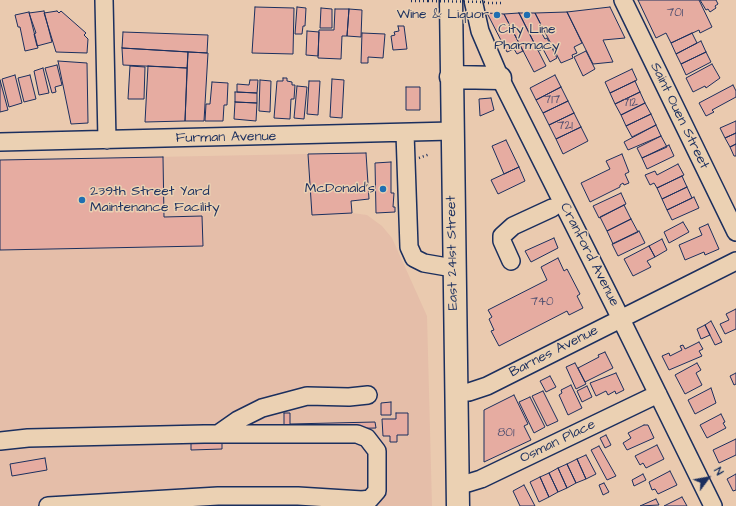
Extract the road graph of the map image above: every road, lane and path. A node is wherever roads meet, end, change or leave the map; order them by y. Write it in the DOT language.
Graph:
graph roads {
  1 [pos="104,0"];
  2 [pos="451,0"];
  3 [pos="623,0"];
  4 [pos="411,1"];
  5 [pos="479,1"];
  6 [pos="503,3"];
  7 [pos="451,77"];
  8 [pos="500,78"];
  9 [pos="452,131"];
  10 [pos="405,133"];
  11 [pos="107,140"];
  12 [pos="0,142"];
  13 [pos="552,208"];
  14 [pos="736,232"];
  15 [pos="511,261"];
  16 [pos="736,261"];
  17 [pos="453,268"];
  18 [pos="621,318"];
  19 [pos="455,392"];
  20 [pos="658,394"];
  21 [pos="368,395"];
  22 [pos="218,434"];
  23 [pos="0,441"];
  24 [pos="457,483"];
  25 [pos="48,506"];
  26 [pos="458,506"];
  27 [pos="713,506"];
  1 -- 11 [label="street"];
  2 -- 7 [label="main road, East 241st Street"];
  3 -- 14 [label="street, Saint Ouen Street"];
  4 -- 5 [label="path, bridge"];
  5 -- 6 [label="path"];
  5 -- 8 [label="street, Cranford Avenue"];
  7 -- 8 [label="main road"];
  7 -- 9 [label="main road, East 241st Street"];
  8 -- 18 [label="street, Cranford Avenue"];
  9 -- 10 [label="street, Furman Avenue"];
  9 -- 17 [label="main road, East 241st Street"];
  10 -- 11 [label="street, Furman Avenue"];
  10 -- 17 [label="street"];
  11 -- 12 [label="street, Furman Avenue"];
  13 -- 15 [label="street"];
  16 -- 18 [label="street, Barnes Avenue"];
  17 -- 19 [label="main road, East 241st Street"];
  18 -- 19 [label="street, Barnes Avenue"];
  18 -- 20 [label="street, Cranford Avenue"];
  19 -- 24 [label="main road, East 241st Street"];
  20 -- 24 [label="street, Osman Place"];
  20 -- 27 [label="street, Cranford Avenue"];
  21 -- 22 [label="street"];
  22 -- 23 [label="street"];
  22 -- 25 [label="street"];
  24 -- 26 [label="main road, East 241st Street"];
}
